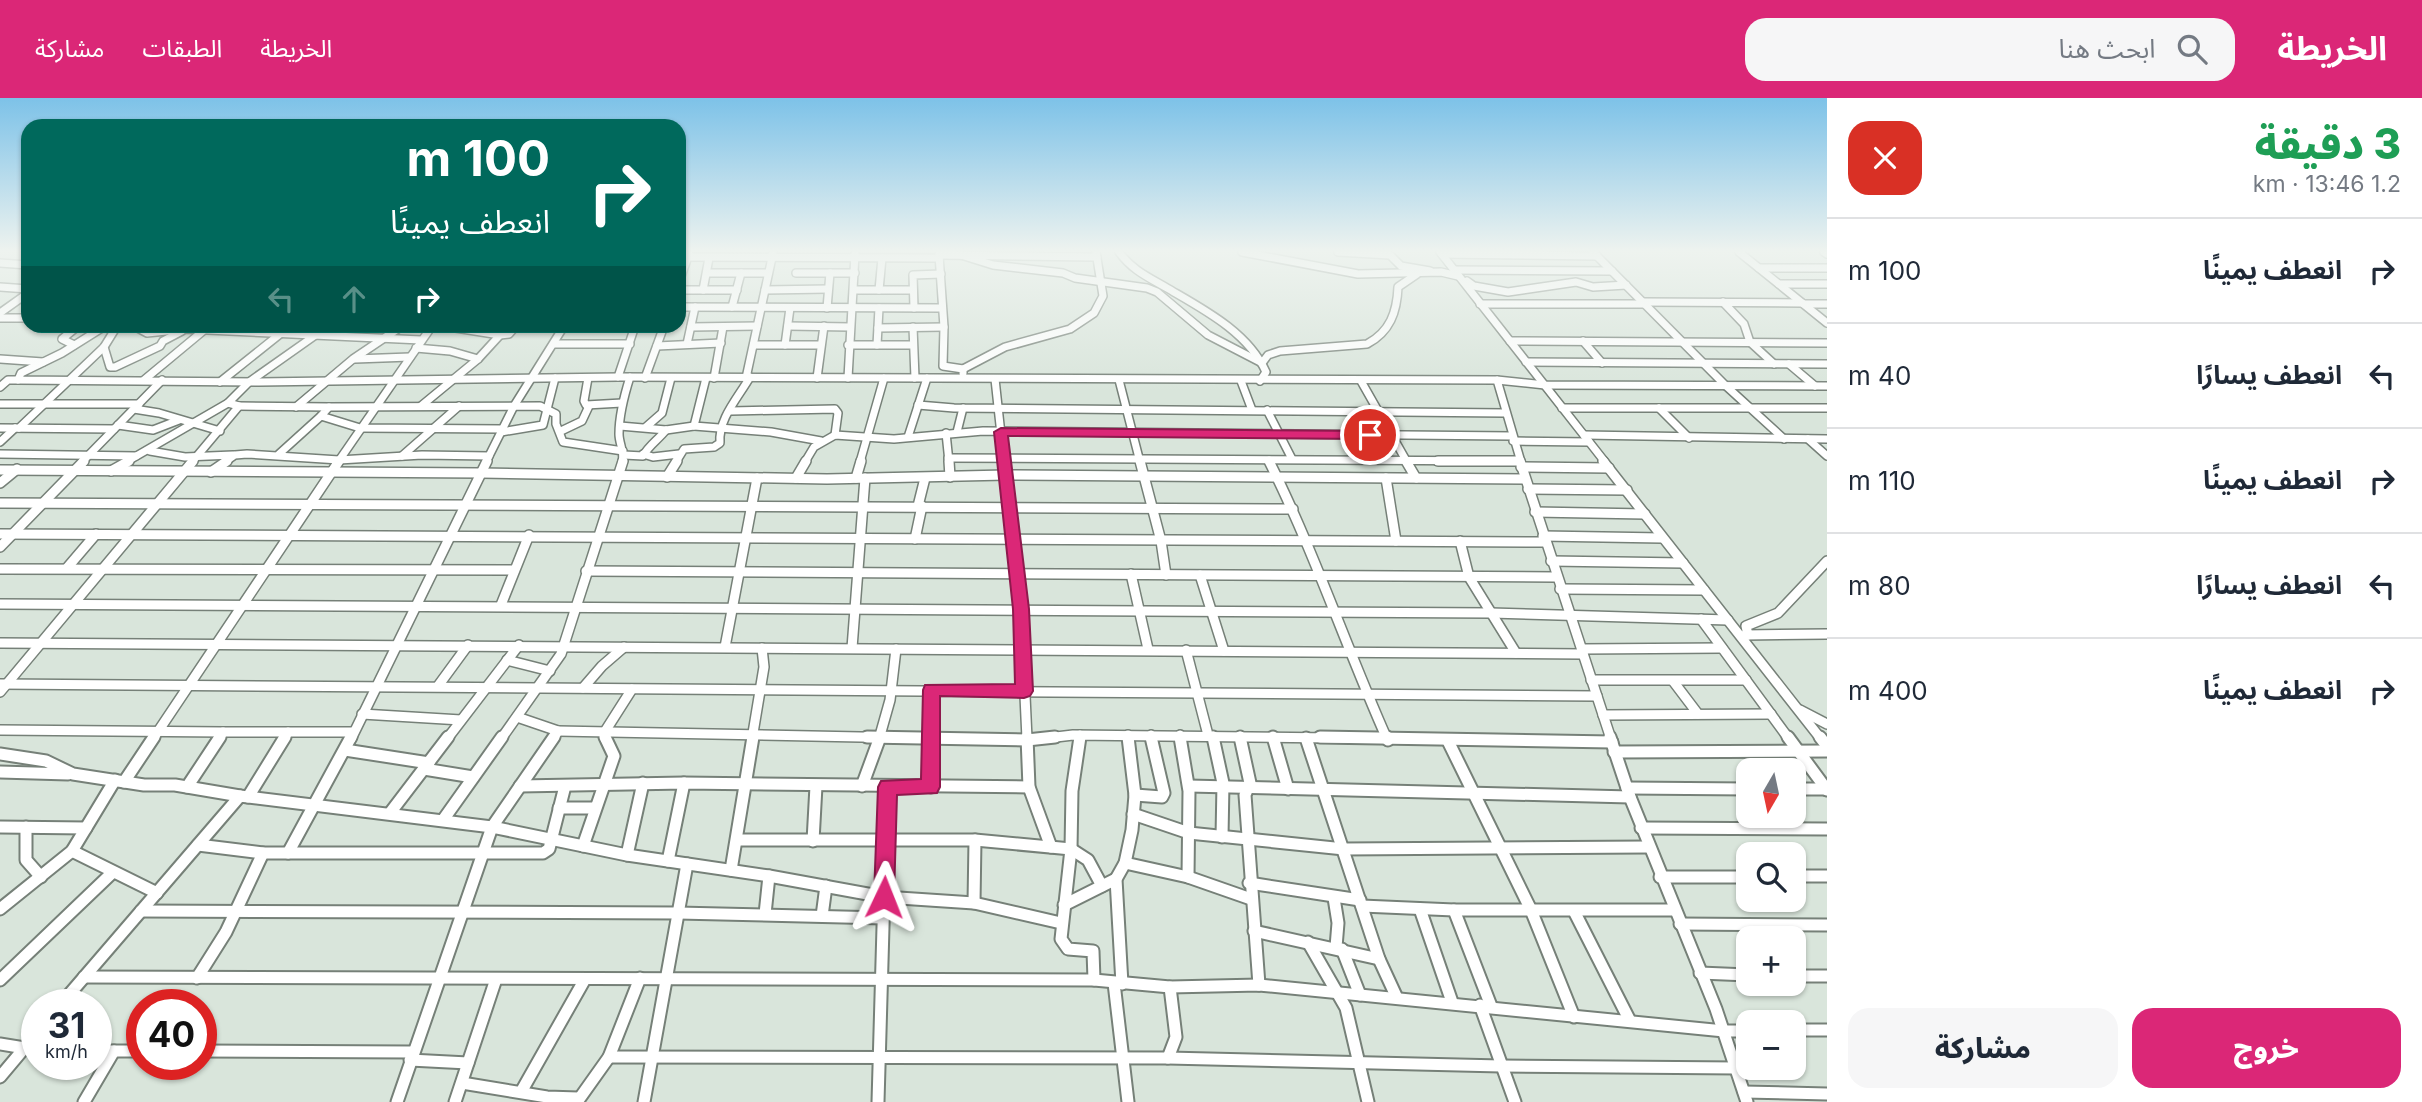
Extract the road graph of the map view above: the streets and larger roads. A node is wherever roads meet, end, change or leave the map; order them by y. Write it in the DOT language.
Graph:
graph roads {
  1 [pos="18,299"];
  2 [pos="734,299"];
  3 [pos="763,299"];
  4 [pos="827,299"];
  5 [pos="853,299"];
  6 [pos="913,299"];
  7 [pos="942,299"];
  8 [pos="1102,299"];
  9 [pos="1165,299"];
  10 [pos="1182,299"];
  11 [pos="1398,299"];
  12 [pos="1476,299"];
  13 [pos="1641,299"];
  14 [pos="1798,299"];
  15 [pos="1723,302"];
  16 [pos="1645,303"];
  17 [pos="1803,303"];
  18 [pos="1480,304"];
  19 [pos="1827,304"];
  20 [pos="686,307"];
  21 [pos="695,307"];
  22 [pos="732,307"];
  23 [pos="761,307"];
  24 [pos="790,308"];
  25 [pos="827,308"];
  26 [pos="852,308"];
  27 [pos="878,308"];
  28 [pos="914,308"];
  29 [pos="942,308"];
  30 [pos="0,313"];
  31 [pos="0,318"];
  32 [pos="21,318"];
  33 [pos="1827,323"];
  34 [pos="757,326"];
  35 [pos="788,326"];
  36 [pos="824,326"];
  37 [pos="691,327"];
  38 [pos="723,327"];
  39 [pos="850,327"];
  40 [pos="913,327"];
  41 [pos="944,327"];
  42 [pos="878,328"];
  43 [pos="69,333"];
  44 [pos="94,333"];
  45 [pos="113,333"];
  46 [pos="178,333"];
  47 [pos="201,333"];
  48 [pos="279,333"];
  49 [pos="298,333"];
  50 [pos="338,333"];
  51 [pos="391,333"];
  52 [pos="426,333"];
  53 [pos="491,333"];
  54 [pos="510,333"];
  55 [pos="560,333"];
  56 [pos="597,333"];
  57 [pos="633,333"];
  58 [pos="662,333"];
  59 [pos="317,334"];
  60 [pos="335,335"];
  61 [pos="500,335"];
  62 [pos="382,339"];
  63 [pos="421,340"];
  64 [pos="1510,341"];
  65 [pos="1583,341"];
  66 [pos="1683,342"];
  67 [pos="1750,342"];
  68 [pos="1827,342"];
  69 [pos="555,344"];
  70 [pos="630,344"];
  71 [pos="687,344"];
  72 [pos="721,344"];
  73 [pos="74,345"];
  74 [pos="590,345"];
  75 [pos="754,345"];
  76 [pos="785,345"];
  77 [pos="820,345"];
  78 [pos="848,345"];
  79 [pos="877,345"];
  80 [pos="914,345"];
  81 [pos="657,346"];
  82 [pos="104,348"];
  83 [pos="416,348"];
  84 [pos="410,356"];
  85 [pos="0,359"];
  86 [pos="353,359"];
  87 [pos="478,359"];
  88 [pos="44,362"];
  89 [pos="1527,362"];
  90 [pos="87,363"];
  91 [pos="1262,363"];
  92 [pos="1602,363"];
  93 [pos="1704,363"];
  94 [pos="109,364"];
  95 [pos="1773,364"];
  96 [pos="1789,364"];
  97 [pos="1827,364"];
  98 [pos="963,369"];
  99 [pos="618,377"];
  100 [pos="630,377"];
  101 [pos="645,377"];
  102 [pos="671,377"];
  103 [pos="555,378"];
  104 [pos="589,378"];
  105 [pos="710,378"];
  106 [pos="748,378"];
  107 [pos="817,378"];
  108 [pos="848,378"];
  109 [pos="884,378"];
  110 [pos="915,378"];
  111 [pos="928,378"];
  112 [pos="964,378"];
  113 [pos="532,379"];
  114 [pos="995,379"];
  115 [pos="4,380"];
  116 [pos="18,380"];
  117 [pos="144,380"];
  118 [pos="162,380"];
  119 [pos="328,380"];
  120 [pos="451,380"];
  121 [pos="1119,380"];
  122 [pos="1497,380"];
  123 [pos="68,381"];
  124 [pos="393,381"];
  125 [pos="1241,381"];
  126 [pos="1261,381"];
  127 [pos="1361,381"];
  128 [pos="220,382"];
  129 [pos="249,382"];
  130 [pos="1545,384"];
  131 [pos="1725,384"];
  132 [pos="1815,386"];
  133 [pos="1827,386"];
  134 [pos="0,387"];
  135 [pos="228,402"];
  136 [pos="45,403"];
  137 [pos="622,403"];
  138 [pos="0,404"];
  139 [pos="918,405"];
  140 [pos="239,406"];
  141 [pos="375,406"];
  142 [pos="420,406"];
  143 [pos="459,406"];
  144 [pos="514,406"];
  145 [pos="589,406"];
  146 [pos="136,407"];
  147 [pos="296,407"];
  148 [pos="330,407"];
  149 [pos="998,407"];
  150 [pos="547,408"];
  151 [pos="963,408"];
  152 [pos="1562,408"];
  153 [pos="1659,408"];
  154 [pos="1750,408"];
  155 [pos="1125,409"];
  156 [pos="1252,410"];
  157 [pos="1267,410"];
  158 [pos="1825,410"];
  159 [pos="732,411"];
  160 [pos="1379,411"];
  161 [pos="1505,413"];
  162 [pos="321,416"];
  163 [pos="179,420"];
  164 [pos="196,424"];
  165 [pos="620,426"];
  166 [pos="694,426"];
  167 [pos="116,427"];
  168 [pos="646,427"];
  169 [pos="0,428"];
  170 [pos="17,428"];
  171 [pos="360,428"];
  172 [pos="434,428"];
  173 [pos="719,429"];
  174 [pos="666,430"];
  175 [pos="220,431"];
  176 [pos="501,431"];
  177 [pos="561,431"];
  178 [pos="957,432"];
  179 [pos="1001,432"];
  180 [pos="946,433"];
  181 [pos="1133,434"];
  182 [pos="1278,434"];
  183 [pos="835,435"];
  184 [pos="1393,436"];
  185 [pos="867,437"];
  186 [pos="908,437"];
  187 [pos="1689,438"];
  188 [pos="1513,439"];
  189 [pos="1586,439"];
  190 [pos="1784,439"];
  191 [pos="1808,439"];
  192 [pos="1827,439"];
  193 [pos="821,441"];
  194 [pos="0,442"];
  195 [pos="149,451"];
  196 [pos="624,453"];
  197 [pos="643,453"];
  198 [pos="0,454"];
  199 [pos="90,454"];
  200 [pos="279,454"];
  201 [pos="679,454"];
  202 [pos="235,455"];
  203 [pos="138,456"];
  204 [pos="198,456"];
  205 [pos="402,456"];
  206 [pos="489,456"];
  207 [pos="1827,456"];
  208 [pos="948,458"];
  209 [pos="1004,458"];
  210 [pos="1138,459"];
  211 [pos="1292,459"];
  212 [pos="339,460"];
  213 [pos="1269,460"];
  214 [pos="1407,461"];
  215 [pos="1520,464"];
  216 [pos="1609,468"];
  217 [pos="0,470"];
  218 [pos="17,470"];
  219 [pos="74,471"];
  220 [pos="110,472"];
  221 [pos="185,472"];
  222 [pos="211,472"];
  223 [pos="331,472"];
  224 [pos="481,473"];
  225 [pos="1006,475"];
  226 [pos="620,476"];
  227 [pos="667,477"];
  228 [pos="950,477"];
  229 [pos="1143,477"];
  230 [pos="757,478"];
  231 [pos="796,478"];
  232 [pos="860,478"];
  233 [pos="925,478"];
  234 [pos="1278,478"];
  235 [pos="1385,478"];
  236 [pos="1416,478"];
  237 [pos="0,483"];
  238 [pos="1526,484"];
  239 [pos="1627,490"];
  240 [pos="0,503"];
  241 [pos="44,503"];
  242 [pos="159,503"];
  243 [pos="311,504"];
  244 [pos="464,505"];
  245 [pos="609,506"];
  246 [pos="753,506"];
  247 [pos="862,506"];
  248 [pos="920,506"];
  249 [pos="1011,509"];
  250 [pos="1151,509"];
  251 [pos="1293,509"];
  252 [pos="1535,512"];
  253 [pos="1645,514"];
  254 [pos="0,534"];
  255 [pos="12,534"];
  256 [pos="96,534"];
  257 [pos="133,534"];
  258 [pos="290,535"];
  259 [pos="451,535"];
  260 [pos="529,536"];
  261 [pos="599,536"];
  262 [pos="746,536"];
  263 [pos="859,538"];
  264 [pos="1662,538"];
  265 [pos="915,539"];
  266 [pos="1013,539"];
  267 [pos="1544,539"];
  268 [pos="1304,540"];
  269 [pos="1161,541"];
  270 [pos="1396,541"];
  271 [pos="1460,541"];
  272 [pos="0,547"];
  273 [pos="1551,561"];
  274 [pos="1827,561"];
  275 [pos="1683,563"];
  276 [pos="67,568"];
  277 [pos="104,568"];
  278 [pos="268,568"];
  279 [pos="0,569"];
  280 [pos="434,569"];
  281 [pos="514,570"];
  282 [pos="586,571"];
  283 [pos="740,571"];
  284 [pos="856,571"];
  285 [pos="1017,573"];
  286 [pos="1131,574"];
  287 [pos="1166,575"];
  288 [pos="1200,575"];
  289 [pos="1318,575"];
  290 [pos="1469,577"];
  291 [pos="1556,577"];
  292 [pos="1560,589"];
  293 [pos="1704,590"];
  294 [pos="0,604"];
  295 [pos="73,604"];
  296 [pos="243,605"];
  297 [pos="501,605"];
  298 [pos="415,606"];
  299 [pos="575,607"];
  300 [pos="733,607"];
  301 [pos="856,607"];
  302 [pos="1021,609"];
  303 [pos="1140,610"];
  304 [pos="1213,611"];
  305 [pos="1333,612"];
  306 [pos="1491,613"];
  307 [pos="1569,616"];
  308 [pos="1701,619"];
  309 [pos="1728,620"];
  310 [pos="1827,634"];
  311 [pos="1744,635"];
  312 [pos="0,643"];
  313 [pos="40,643"];
  314 [pos="218,644"];
  315 [pos="396,644"];
  316 [pos="468,645"];
  317 [pos="519,645"];
  318 [pos="565,645"];
  319 [pos="624,646"];
  320 [pos="725,647"];
  321 [pos="762,648"];
  322 [pos="852,648"];
  323 [pos="1722,648"];
  324 [pos="896,649"];
  325 [pos="1022,649"];
  326 [pos="1148,649"];
  327 [pos="1186,650"];
  328 [pos="1224,651"];
  329 [pos="1582,651"];
  330 [pos="1349,653"];
  331 [pos="1516,653"];
  332 [pos="507,660"];
  333 [pos="550,671"];
  334 [pos="1591,680"];
  335 [pos="1745,680"];
  336 [pos="1673,681"];
  337 [pos="189,686"];
  338 [pos="438,686"];
  339 [pos="487,686"];
  340 [pos="2,687"];
  341 [pos="376,687"];
  342 [pos="538,687"];
  343 [pos="583,688"];
  344 [pos="632,689"];
  345 [pos="760,690"];
  346 [pos="894,690"];
  347 [pos="931,690"];
  348 [pos="1024,691"];
  349 [pos="1197,693"];
  350 [pos="1368,694"];
  351 [pos="1597,696"];
  352 [pos="1797,708"];
  353 [pos="362,714"];
  354 [pos="1698,714"];
  355 [pos="1771,714"];
  356 [pos="1603,715"];
  357 [pos="517,717"];
  358 [pos="461,720"];
  359 [pos="1827,724"];
  360 [pos="0,730"];
  361 [pos="159,731"];
  362 [pos="558,731"];
  363 [pos="223,732"];
  364 [pos="288,732"];
  365 [pos="354,732"];
  366 [pos="604,733"];
  367 [pos="753,735"];
  368 [pos="1080,735"];
  369 [pos="1128,735"];
  370 [pos="1151,735"];
  371 [pos="1180,735"];
  372 [pos="1210,735"];
  373 [pos="879,736"];
  374 [pos="1240,736"];
  375 [pos="1273,737"];
  376 [pos="930,738"];
  377 [pos="1306,738"];
  378 [pos="1027,740"];
  379 [pos="1388,740"];
  380 [pos="1448,741"];
  381 [pos="1613,747"];
  382 [pos="1827,749"];
  383 [pos="345,750"];
  384 [pos="1798,751"];
  385 [pos="0,754"];
  386 [pos="427,766"];
  387 [pos="0,772"];
  388 [pos="73,774"];
  389 [pos="473,777"];
  390 [pos="120,781"];
  391 [pos="604,783"];
  392 [pos="643,783"];
  393 [pos="684,783"];
  394 [pos="746,784"];
  395 [pos="520,786"];
  396 [pos="565,786"];
  397 [pos="816,786"];
  398 [pos="862,786"];
  399 [pos="1189,786"];
  400 [pos="187,787"];
  401 [pos="887,787"];
  402 [pos="930,787"];
  403 [pos="1029,787"];
  404 [pos="1223,787"];
  405 [pos="1250,788"];
  406 [pos="1288,789"];
  407 [pos="1736,789"];
  408 [pos="1806,789"];
  409 [pos="1827,789"];
  410 [pos="1323,791"];
  411 [pos="1628,792"];
  412 [pos="1474,793"];
  413 [pos="1135,795"];
  414 [pos="244,797"];
  415 [pos="316,806"];
  416 [pos="559,808"];
  417 [pos="595,808"];
  418 [pos="390,813"];
  419 [pos="1133,814"];
  420 [pos="443,820"];
  421 [pos="0,827"];
  422 [pos="26,827"];
  423 [pos="492,827"];
  424 [pos="86,828"];
  425 [pos="1641,828"];
  426 [pos="1827,829"];
  427 [pos="1189,833"];
  428 [pos="1222,837"];
  429 [pos="551,840"];
  430 [pos="737,840"];
  431 [pos="975,840"];
  432 [pos="813,841"];
  433 [pos="886,841"];
  434 [pos="1247,841"];
  435 [pos="198,845"];
  436 [pos="583,846"];
  437 [pos="1500,846"];
  438 [pos="1051,847"];
  439 [pos="1648,847"];
  440 [pos="1072,849"];
  441 [pos="1344,849"];
  442 [pos="72,851"];
  443 [pos="263,853"];
  444 [pos="288,853"];
  445 [pos="482,855"];
  446 [pos="627,855"];
  447 [pos="668,861"];
  448 [pos="1125,863"];
  449 [pos="687,864"];
  450 [pos="731,870"];
  451 [pos="112,873"];
  452 [pos="769,876"];
  453 [pos="1806,876"];
  454 [pos="1827,876"];
  455 [pos="41,877"];
  456 [pos="1188,877"];
  457 [pos="1660,877"];
  458 [pos="1736,877"];
  459 [pos="1116,879"];
  460 [pos="1250,883"];
  461 [pos="826,886"];
  462 [pos="1102,886"];
  463 [pos="157,893"];
  464 [pos="884,897"];
  465 [pos="1334,898"];
  466 [pos="1251,899"];
  467 [pos="974,903"];
  468 [pos="1361,903"];
  469 [pos="1064,905"];
  470 [pos="0,909"];
  471 [pos="1420,909"];
  472 [pos="1454,910"];
  473 [pos="1531,910"];
  474 [pos="1674,910"];
  475 [pos="141,911"];
  476 [pos="461,911"];
  477 [pos="1574,911"];
  478 [pos="236,912"];
  479 [pos="678,913"];
  480 [pos="765,914"];
  481 [pos="822,916"];
  482 [pos="883,918"];
  483 [pos="1061,923"];
  484 [pos="1680,924"];
  485 [pos="1827,925"];
  486 [pos="1254,931"];
  487 [pos="1308,942"];
  488 [pos="1339,948"];
  489 [pos="1380,959"];
  490 [pos="1700,973"];
  491 [pos="1736,974"];
  492 [pos="1806,976"];
  493 [pos="1827,976"];
  494 [pos="84,977"];
  495 [pos="197,978"];
  496 [pos="438,978"];
  497 [pos="640,978"];
  498 [pos="666,978"];
  499 [pos="496,979"];
  500 [pos="585,979"];
  501 [pos="0,980"];
  502 [pos="1094,980"];
  503 [pos="882,981"];
  504 [pos="1118,984"];
  505 [pos="1259,985"];
  506 [pos="1170,987"];
  507 [pos="74,989"];
  508 [pos="1337,993"];
  509 [pos="1360,995"];
  510 [pos="1397,998"];
  511 [pos="1451,1002"];
  512 [pos="1485,1005"];
  513 [pos="1574,1017"];
  514 [pos="1630,1021"];
  515 [pos="1806,1030"];
  516 [pos="1827,1030"];
  517 [pos="1724,1031"];
  518 [pos="1736,1031"];
  519 [pos="0,1044"];
  520 [pos="21,1048"];
  521 [pos="114,1051"];
  522 [pos="126,1051"];
  523 [pos="217,1051"];
  524 [pos="411,1056"];
  525 [pos="652,1056"];
  526 [pos="880,1056"];
  527 [pos="609,1057"];
  528 [pos="21,1058"];
  529 [pos="1168,1058"];
  530 [pos="1123,1060"];
  531 [pos="1357,1061"];
  532 [pos="468,1063"];
  533 [pos="1736,1065"];
  534 [pos="1501,1066"];
  535 [pos="1736,1068"];
  536 [pos="0,1077"];
  537 [pos="1740,1080"];
  538 [pos="462,1083"];
  539 [pos="521,1092"];
  540 [pos="1827,1094"];
  541 [pos="1745,1097"];
  542 [pos="577,1100"];
  543 [pos="84,1102"];
  544 [pos="397,1102"];
  545 [pos="455,1102"];
  546 [pos="644,1102"];
  547 [pos="878,1102"];
  548 [pos="1128,1102"];
  549 [pos="1368,1102"];
  550 [pos="1515,1102"];
  1 -- 30 [label="street"];
  2 -- 22 [label="street"];
  3 -- 23 [label="street"];
  4 -- 25 [label="street"];
  5 -- 26 [label="street"];
  6 -- 28 [label="street"];
  7 -- 29 [label="street"];
  8 -- 98 [label="street"];
  9 -- 91 [label="street"];
  10 -- 91 [label="street"];
  11 -- 91 [label="street"];
  12 -- 18 [label="street"];
  13 -- 16 [label="street"];
  14 -- 17 [label="street"];
  15 -- 16 [label="street"];
  15 -- 17 [label="street"];
  15 -- 67 [label="street"];
  16 -- 18 [label="street"];
  16 -- 66 [label="street"];
  17 -- 19 [label="street"];
  17 -- 33 [label="street"];
  18 -- 64 [label="street"];
  20 -- 21 [label="street"];
  21 -- 22 [label="street"];
  21 -- 37 [label="street"];
  22 -- 23 [label="street"];
  23 -- 24 [label="street"];
  23 -- 34 [label="street"];
  24 -- 25 [label="street"];
  24 -- 35 [label="street"];
  25 -- 26 [label="street"];
  26 -- 27 [label="street"];
  26 -- 39 [label="street"];
  27 -- 28 [label="street"];
  27 -- 42 [label="street"];
  28 -- 29 [label="street"];
  29 -- 41 [label="street"];
  31 -- 32 [label="street"];
  34 -- 38 [label="street"];
  34 -- 75 [label="street"];
  35 -- 36 [label="street"];
  35 -- 76 [label="street"];
  36 -- 39 [label="street"];
  36 -- 77 [label="street"];
  37 -- 38 [label="street"];
  37 -- 71 [label="street"];
  38 -- 72 [label="street"];
  39 -- 78 [label="street"];
  40 -- 41 [label="street"];
  40 -- 42 [label="street"];
  40 -- 80 [label="street"];
  41 -- 98 [label="street"];
  42 -- 79 [label="street"];
  43 -- 73 [label="street"];
  44 -- 73 [label="street"];
  45 -- 82 [label="street"];
  46 -- 94 [label="street"];
  47 -- 117 [label="street"];
  48 -- 128 [label="street"];
  49 -- 59 [label="street"];
  50 -- 60 [label="street"];
  51 -- 62 [label="street"];
  52 -- 63 [label="street"];
  53 -- 61 [label="street"];
  54 -- 61 [label="street"];
  55 -- 69 [label="street"];
  56 -- 74 [label="street"];
  57 -- 70 [label="street"];
  58 -- 81 [label="street"];
  59 -- 60 [label="street"];
  59 -- 129 [label="street"];
  60 -- 62 [label="street"];
  61 -- 87 [label="street"];
  62 -- 63 [label="street"];
  62 -- 86 [label="street"];
  63 -- 83 [label="street"];
  64 -- 65 [label="street"];
  64 -- 89 [label="street"];
  65 -- 66 [label="street"];
  65 -- 92 [label="street"];
  66 -- 67 [label="street"];
  66 -- 93 [label="street"];
  67 -- 68 [label="street"];
  67 -- 95 [label="street"];
  69 -- 74 [label="street"];
  69 -- 113 [label="street"];
  70 -- 74 [label="street"];
  70 -- 99 [label="street"];
  71 -- 72 [label="street"];
  71 -- 81 [label="street"];
  72 -- 105 [label="street"];
  73 -- 88 [label="street"];
  75 -- 76 [label="street"];
  75 -- 106 [label="street"];
  76 -- 77 [label="street"];
  77 -- 107 [label="street"];
  78 -- 79 [label="street"];
  78 -- 108 [label="street"];
  79 -- 80 [label="street"];
  80 -- 110 [label="street"];
  81 -- 101 [label="street"];
  82 -- 90 [label="street"];
  82 -- 94 [label="street"];
  83 -- 84 [label="street"];
  83 -- 87 [label="street"];
  84 -- 86 [label="street"];
  84 -- 124 [label="street"];
  85 -- 88 [label="street"];
  86 -- 119 [label="street"];
  87 -- 120 [label="street"];
  88 -- 116 [label="street"];
  89 -- 92 [label="street"];
  89 -- 130 [label="street"];
  90 -- 94 [label="street"];
  90 -- 123 [label="street"];
  91 -- 126 [label="street"];
  92 -- 93 [label="street"];
  93 -- 95 [label="street"];
  93 -- 131 [label="street"];
  95 -- 96 [label="street"];
  96 -- 97 [label="street"];
  96 -- 132 [label="street"];
  98 -- 112 [label="street"];
  99 -- 100 [label="street"];
  99 -- 104 [label="street"];
  100 -- 101 [label="street"];
  100 -- 137 [label="street"];
  101 -- 102 [label="street"];
  102 -- 105 [label="street"];
  102 -- 168 [label="street"];
  103 -- 104 [label="street"];
  103 -- 113 [label="street"];
  103 -- 150 [label="street"];
  104 -- 145 [label="street"];
  105 -- 106 [label="street"];
  105 -- 166 [label="street"];
  106 -- 107 [label="street"];
  106 -- 159 [label="street"];
  107 -- 108 [label="street"];
  108 -- 109 [label="street"];
  109 -- 110 [label="street"];
  109 -- 185 [label="street"];
  110 -- 111 [label="street"];
  111 -- 112 [label="street"];
  111 -- 139 [label="street"];
  112 -- 114 [label="street"];
  113 -- 120 [label="street"];
  113 -- 144 [label="street"];
  114 -- 121 [label="street"];
  114 -- 149 [label="street"];
  115 -- 116 [label="street"];
  115 -- 134 [label="street"];
  116 -- 123 [label="street"];
  117 -- 118 [label="street"];
  117 -- 123 [label="street"];
  118 -- 128 [label="street"];
  118 -- 146 [label="street"];
  119 -- 124 [label="street"];
  119 -- 129 [label="street"];
  119 -- 147 [label="street"];
  120 -- 124 [label="street"];
  120 -- 142 [label="street"];
  121 -- 125 [label="street"];
  121 -- 155 [label="street"];
  122 -- 127 [label="street"];
  122 -- 130 [label="street"];
  122 -- 161 [label="street"];
  123 -- 136 [label="street"];
  124 -- 141 [label="street"];
  125 -- 126 [label="street"];
  125 -- 156 [label="street"];
  126 -- 127 [label="street"];
  127 -- 160 [label="street"];
  128 -- 129 [label="street"];
  129 -- 135 [label="street"];
  130 -- 131 [label="street"];
  130 -- 152 [label="street"];
  131 -- 132 [label="street"];
  131 -- 154 [label="street"];
  132 -- 133 [label="street"];
  135 -- 140 [label="street"];
  135 -- 164 [label="street"];
  136 -- 138 [label="street"];
  136 -- 146 [label="street"];
  136 -- 170 [label="street"];
  137 -- 145 [label="street"];
  137 -- 165 [label="street"];
  139 -- 151 [label="street"];
  139 -- 186 [label="street"];
  140 -- 147 [label="street"];
  140 -- 175 [label="street"];
  141 -- 142 [label="street"];
  141 -- 148 [label="street"];
  141 -- 171 [label="street"];
  142 -- 143 [label="street"];
  143 -- 144 [label="street"];
  143 -- 172 [label="street"];
  144 -- 150 [label="street"];
  144 -- 176 [label="street"];
  145 -- 177 [label="street"];
  146 -- 163 [label="street"];
  146 -- 167 [label="street"];
  147 -- 148 [label="street"];
  148 -- 162 [label="street"];
  149 -- 151 [label="street"];
  149 -- 155 [label="street"];
  149 -- 179 [label="street"];
  150 -- 176 [label="street"];
  150 -- 177 [label="street"];
  151 -- 178 [label="street"];
  152 -- 153 [label="street"];
  152 -- 189 [label="street"];
  153 -- 154 [label="street"];
  153 -- 187 [label="street"];
  154 -- 158 [label="street"];
  154 -- 190 [label="street"];
  155 -- 156 [label="street"];
  155 -- 181 [label="street"];
  156 -- 157 [label="street"];
  157 -- 160 [label="street"];
  157 -- 182 [label="street"];
  159 -- 173 [label="street"];
  159 -- 183 [label="street"];
  160 -- 161 [label="street"];
  160 -- 184 [label="street"];
  161 -- 188 [label="street"];
  162 -- 171 [label="street"];
  162 -- 200 [label="street"];
  163 -- 164 [label="street"];
  163 -- 167 [label="street"];
  164 -- 175 [label="street"];
  164 -- 195 [label="street"];
  165 -- 168 [label="street"];
  165 -- 196 [label="street"];
  166 -- 173 [label="street"];
  166 -- 174 [label="street"];
  167 -- 170 [label="street"];
  167 -- 199 [label="street"];
  168 -- 174 [label="street"];
  169 -- 170 [label="street"];
  170 -- 194 [label="street"];
  171 -- 172 [label="street"];
  171 -- 212 [label="street"];
  172 -- 176 [label="street"];
  172 -- 205 [label="street"];
  173 -- 193 [label="street"];
  173 -- 201 [label="street"];
  174 -- 197 [label="street"];
  175 -- 204 [label="street"];
  176 -- 206 [label="street"];
  177 -- 196 [label="street"];
  178 -- 179 [label="street"];
  178 -- 180 [label="street"];
  179 -- 181 [label="street"];
  179 -- 209 [label="street"];
  180 -- 186 [label="street"];
  180 -- 208 [label="street"];
  181 -- 182 [label="street"];
  181 -- 210 [label="street"];
  182 -- 184 [label="street"];
  182 -- 211 [label="street"];
  183 -- 185 [label="street"];
  183 -- 193 [label="street"];
  184 -- 188 [label="street"];
  184 -- 214 [label="street"];
  185 -- 186 [label="street"];
  185 -- 232 [label="street"];
  187 -- 189 [label="street"];
  187 -- 190 [label="street"];
  188 -- 189 [label="street"];
  188 -- 215 [label="street"];
  189 -- 216 [label="street"];
  190 -- 191 [label="street"];
  191 -- 192 [label="street"];
  191 -- 207 [label="street"];
  193 -- 231 [label="street"];
  195 -- 203 [label="street"];
  195 -- 204 [label="street"];
  196 -- 197 [label="street"];
  196 -- 226 [label="street"];
  197 -- 201 [label="street"];
  198 -- 199 [label="street"];
  199 -- 203 [label="street"];
  199 -- 219 [label="street"];
  200 -- 202 [label="street"];
  200 -- 212 [label="street"];
  201 -- 227 [label="street"];
  202 -- 204 [label="street"];
  202 -- 222 [label="street"];
  203 -- 220 [label="street"];
  204 -- 221 [label="street"];
  205 -- 206 [label="street"];
  205 -- 212 [label="street"];
  206 -- 224 [label="street"];
  208 -- 209 [label="street"];
  208 -- 228 [label="street"];
  209 -- 210 [label="street"];
  209 -- 225 [label="street"];
  210 -- 213 [label="street"];
  210 -- 229 [label="street"];
  211 -- 213 [label="street"];
  211 -- 214 [label="street"];
  212 -- 223 [label="street"];
  213 -- 234 [label="street"];
  214 -- 215 [label="street"];
  214 -- 236 [label="street"];
  215 -- 216 [label="street"];
  215 -- 238 [label="street"];
  216 -- 239 [label="street"];
  217 -- 218 [label="street"];
  218 -- 219 [label="street"];
  218 -- 237 [label="street"];
  219 -- 220 [label="street"];
  219 -- 241 [label="street"];
  220 -- 221 [label="street"];
  221 -- 222 [label="street"];
  221 -- 242 [label="street"];
  222 -- 223 [label="street"];
  223 -- 224 [label="street"];
  223 -- 243 [label="street"];
  224 -- 226 [label="street"];
  224 -- 244 [label="street"];
  225 -- 228 [label="street"];
  225 -- 229 [label="street"];
  225 -- 249 [label="street"];
  226 -- 227 [label="street"];
  226 -- 245 [label="street"];
  227 -- 230 [label="street"];
  228 -- 233 [label="street"];
  229 -- 234 [label="street"];
  229 -- 250 [label="street"];
  230 -- 231 [label="street"];
  230 -- 246 [label="street"];
  231 -- 232 [label="street"];
  232 -- 233 [label="street"];
  232 -- 247 [label="street"];
  233 -- 248 [label="street"];
  234 -- 235 [label="street"];
  234 -- 251 [label="street"];
  235 -- 236 [label="street"];
  235 -- 270 [label="street"];
  236 -- 238 [label="street"];
  238 -- 239 [label="street"];
  238 -- 252 [label="street"];
  239 -- 253 [label="street"];
  240 -- 241 [label="street"];
  241 -- 242 [label="street"];
  241 -- 255 [label="street"];
  242 -- 243 [label="street"];
  242 -- 257 [label="street"];
  243 -- 244 [label="street"];
  243 -- 258 [label="street"];
  244 -- 245 [label="street"];
  244 -- 259 [label="street"];
  245 -- 246 [label="street"];
  245 -- 261 [label="street"];
  246 -- 247 [label="street"];
  246 -- 262 [label="street"];
  247 -- 248 [label="street"];
  247 -- 263 [label="street"];
  248 -- 249 [label="street"];
  248 -- 265 [label="street"];
  249 -- 250 [label="street"];
  249 -- 266 [label="street"];
  250 -- 251 [label="street"];
  250 -- 269 [label="street"];
  251 -- 268 [label="street"];
  252 -- 253 [label="street"];
  252 -- 267 [label="street"];
  253 -- 264 [label="street"];
  254 -- 255 [label="street"];
  255 -- 256 [label="street"];
  255 -- 272 [label="street"];
  256 -- 257 [label="street"];
  256 -- 276 [label="street"];
  257 -- 258 [label="street"];
  257 -- 277 [label="street"];
  258 -- 259 [label="street"];
  258 -- 278 [label="street"];
  259 -- 260 [label="street"];
  259 -- 280 [label="street"];
  260 -- 261 [label="street"];
  260 -- 281 [label="street"];
  261 -- 262 [label="street"];
  261 -- 282 [label="street"];
  262 -- 263 [label="street"];
  262 -- 283 [label="street"];
  263 -- 265 [label="street"];
  263 -- 284 [label="street"];
  264 -- 267 [label="street"];
  264 -- 275 [label="street"];
  265 -- 266 [label="street"];
  266 -- 269 [label="street"];
  266 -- 285 [label="street"];
  267 -- 271 [label="street"];
  267 -- 273 [label="street"];
  268 -- 269 [label="street"];
  268 -- 270 [label="street"];
  268 -- 289 [label="street"];
  269 -- 287 [label="street"];
  270 -- 271 [label="street"];
  271 -- 290 [label="street"];
  273 -- 275 [label="street"];
  273 -- 291 [label="street"];
  274 -- 311 [label="street"];
  275 -- 293 [label="street"];
  276 -- 277 [label="street"];
  276 -- 279 [label="street"];
  277 -- 278 [label="street"];
  277 -- 295 [label="street"];
  278 -- 280 [label="street"];
  278 -- 296 [label="street"];
  280 -- 281 [label="street"];
  280 -- 298 [label="street"];
  281 -- 297 [label="street"];
  282 -- 283 [label="street"];
  282 -- 299 [label="street"];
  283 -- 284 [label="street"];
  283 -- 300 [label="street"];
  284 -- 285 [label="street"];
  284 -- 301 [label="street"];
  285 -- 286 [label="street"];
  285 -- 302 [label="street"];
  286 -- 287 [label="street"];
  286 -- 303 [label="street"];
  287 -- 288 [label="street"];
  288 -- 289 [label="street"];
  288 -- 304 [label="street"];
  289 -- 290 [label="street"];
  289 -- 305 [label="street"];
  290 -- 291 [label="street"];
  290 -- 306 [label="street"];
  291 -- 292 [label="street"];
  292 -- 293 [label="street"];
  292 -- 307 [label="street"];
  293 -- 309 [label="street"];
  294 -- 295 [label="street"];
  295 -- 296 [label="street"];
  295 -- 313 [label="street"];
  296 -- 298 [label="street"];
  296 -- 314 [label="street"];
  297 -- 298 [label="street"];
  297 -- 299 [label="street"];
  298 -- 315 [label="street"];
  299 -- 300 [label="street"];
  299 -- 318 [label="street"];
  300 -- 301 [label="street"];
  300 -- 320 [label="street"];
  301 -- 302 [label="street"];
  301 -- 322 [label="street"];
  302 -- 303 [label="street"];
  302 -- 325 [label="street"];
  303 -- 304 [label="street"];
  303 -- 326 [label="street"];
  304 -- 305 [label="street"];
  304 -- 328 [label="street"];
  305 -- 306 [label="street"];
  305 -- 330 [label="street"];
  306 -- 307 [label="street"];
  306 -- 331 [label="street"];
  307 -- 308 [label="street"];
  307 -- 329 [label="street"];
  308 -- 309 [label="street"];
  308 -- 323 [label="street"];
  309 -- 311 [label="street"];
  310 -- 311 [label="street"];
  311 -- 352 [label="street"];
  312 -- 313 [label="street"];
  313 -- 314 [label="street"];
  313 -- 340 [label="street"];
  314 -- 315 [label="street"];
  314 -- 337 [label="street"];
  315 -- 316 [label="street"];
  315 -- 341 [label="street"];
  316 -- 317 [label="street"];
  316 -- 338 [label="street"];
  317 -- 318 [label="street"];
  317 -- 332 [label="street"];
  318 -- 319 [label="street"];
  318 -- 333 [label="street"];
  319 -- 320 [label="street"];
  319 -- 343 [label="street"];
  320 -- 321 [label="street"];
  321 -- 322 [label="street"];
  321 -- 345 [label="street"];
  322 -- 324 [label="street"];
  323 -- 329 [label="street"];
  323 -- 335 [label="street"];
  324 -- 325 [label="street"];
  324 -- 346 [label="street"];
  325 -- 326 [label="street"];
  325 -- 348 [label="street"];
  326 -- 327 [label="street"];
  327 -- 328 [label="street"];
  327 -- 349 [label="street"];
  328 -- 330 [label="street"];
  329 -- 331 [label="street"];
  329 -- 334 [label="street"];
  330 -- 331 [label="street"];
  330 -- 350 [label="street"];
  332 -- 333 [label="street"];
  332 -- 339 [label="street"];
  333 -- 342 [label="street"];
  334 -- 336 [label="street"];
  334 -- 351 [label="street"];
  335 -- 336 [label="street"];
  335 -- 355 [label="street"];
  336 -- 354 [label="street"];
  337 -- 340 [label="street"];
  337 -- 341 [label="street"];
  337 -- 361 [label="street"];
  338 -- 339 [label="street"];
  338 -- 341 [label="street"];
  339 -- 342 [label="street"];
  339 -- 358 [label="street"];
  341 -- 353 [label="street"];
  342 -- 343 [label="street"];
  342 -- 357 [label="street"];
  343 -- 344 [label="street"];
  344 -- 345 [label="street"];
  344 -- 366 [label="street"];
  345 -- 346 [label="street"];
  345 -- 367 [label="street"];
  346 -- 347 [label="street"];
  346 -- 373 [label="street"];
  347 -- 348 [label="street"];
  347 -- 376 [label="street"];
  348 -- 349 [label="street"];
  348 -- 378 [label="street"];
  349 -- 350 [label="street"];
  349 -- 372 [label="street"];
  350 -- 351 [label="street"];
  350 -- 379 [label="street"];
  351 -- 356 [label="street"];
  352 -- 359 [label="street"];
  352 -- 382 [label="street"];
  353 -- 358 [label="street"];
  353 -- 365 [label="street"];
  354 -- 355 [label="street"];
  354 -- 356 [label="street"];
  355 -- 384 [label="street"];
  356 -- 381 [label="street"];
  357 -- 362 [label="street"];
  357 -- 389 [label="street"];
  358 -- 386 [label="street"];
  360 -- 361 [label="street"];
  361 -- 363 [label="street"];
  361 -- 390 [label="street"];
  362 -- 366 [label="street"];
  362 -- 395 [label="street"];
  363 -- 364 [label="street"];
  363 -- 400 [label="street"];
  364 -- 365 [label="street"];
  364 -- 414 [label="street"];
  365 -- 383 [label="street"];
  366 -- 367 [label="street"];
  366 -- 391 [label="street"];
  367 -- 373 [label="street"];
  367 -- 394 [label="street"];
  368 -- 369 [label="street"];
  368 -- 378 [label="street"];
  368 -- 440 [label="street"];
  369 -- 370 [label="street"];
  369 -- 413 [label="street"];
  370 -- 371 [label="street"];
  370 -- 413 [label="street"];
  371 -- 372 [label="street"];
  371 -- 399 [label="street"];
  372 -- 374 [label="street"];
  372 -- 404 [label="street"];
  373 -- 376 [label="street"];
  373 -- 398 [label="street"];
  374 -- 375 [label="street"];
  374 -- 405 [label="street"];
  375 -- 377 [label="street"];
  375 -- 406 [label="street"];
  376 -- 378 [label="street"];
  376 -- 402 [label="street"];
  377 -- 379 [label="street"];
  377 -- 410 [label="street"];
  378 -- 403 [label="street"];
  379 -- 380 [label="street"];
  380 -- 381 [label="street"];
  380 -- 412 [label="street"];
  381 -- 384 [label="street"];
  381 -- 411 [label="street"];
  382 -- 384 [label="street"];
  383 -- 386 [label="street"];
  383 -- 415 [label="street"];
  384 -- 409 [label="street"];
  385 -- 388 [label="street"];
  386 -- 389 [label="street"];
  386 -- 418 [label="street"];
  387 -- 388 [label="street"];
  388 -- 390 [label="street"];
  389 -- 420 [label="street"];
  390 -- 400 [label="street"];
  390 -- 424 [label="street"];
  391 -- 392 [label="street"];
  391 -- 396 [label="street"];
  391 -- 417 [label="street"];
  392 -- 393 [label="street"];
  392 -- 446 [label="street"];
  393 -- 394 [label="street"];
  393 -- 447 [label="street"];
  394 -- 397 [label="street"];
  394 -- 430 [label="street"];
  395 -- 396 [label="street"];
  395 -- 423 [label="street"];
  396 -- 416 [label="street"];
  397 -- 398 [label="street"];
  397 -- 432 [label="street"];
  398 -- 401 [label="street"];
  399 -- 404 [label="street"];
  399 -- 427 [label="street"];
  400 -- 414 [label="street"];
  401 -- 402 [label="street"];
  401 -- 433 [label="street"];
  402 -- 403 [label="street"];
  403 -- 438 [label="street"];
  404 -- 405 [label="street"];
  404 -- 428 [label="street"];
  405 -- 406 [label="street"];
  405 -- 434 [label="street"];
  406 -- 410 [label="street"];
  407 -- 411 [label="street"];
  408 -- 409 [label="street"];
  410 -- 412 [label="street"];
  410 -- 441 [label="street"];
  411 -- 412 [label="street"];
  411 -- 425 [label="street"];
  412 -- 437 [label="street"];
  413 -- 419 [label="street"];
  414 -- 415 [label="street"];
  414 -- 435 [label="street"];
  415 -- 418 [label="street"];
  415 -- 444 [label="street"];
  416 -- 417 [label="street"];
  416 -- 429 [label="street"];
  417 -- 436 [label="street"];
  418 -- 420 [label="street"];
  419 -- 427 [label="street"];
  419 -- 448 [label="street"];
  420 -- 423 [label="street"];
  421 -- 422 [label="street"];
  422 -- 424 [label="street"];
  422 -- 455 [label="street"];
  423 -- 429 [label="street"];
  423 -- 445 [label="street"];
  424 -- 442 [label="street"];
  425 -- 426 [label="street"];
  425 -- 439 [label="street"];
  427 -- 428 [label="street"];
  427 -- 456 [label="street"];
  428 -- 434 [label="street"];
  429 -- 436 [label="street"];
  429 -- 445 [label="street"];
  430 -- 432 [label="street"];
  430 -- 450 [label="street"];
  431 -- 433 [label="street"];
  431 -- 438 [label="street"];
  431 -- 467 [label="street"];
  432 -- 433 [label="street"];
  433 -- 464 [label="street"];
  434 -- 441 [label="street"];
  434 -- 460 [label="street"];
  435 -- 443 [label="street"];
  435 -- 463 [label="street"];
  436 -- 446 [label="street"];
  437 -- 439 [label="street"];
  437 -- 441 [label="street"];
  437 -- 473 [label="street"];
  438 -- 440 [label="street"];
  439 -- 457 [label="street"];
  440 -- 462 [label="street"];
  440 -- 469 [label="street"];
  441 -- 468 [label="street"];
  442 -- 451 [label="street"];
  442 -- 455 [label="street"];
  443 -- 444 [label="street"];
  443 -- 478 [label="street"];
  444 -- 445 [label="street"];
  445 -- 476 [label="street"];
  446 -- 447 [label="street"];
  447 -- 449 [label="street"];
  448 -- 456 [label="street"];
  448 -- 459 [label="street"];
  449 -- 450 [label="street"];
  449 -- 479 [label="street"];
  450 -- 452 [label="street"];
  451 -- 463 [label="street"];
  451 -- 501 [label="street"];
  452 -- 461 [label="street"];
  452 -- 480 [label="street"];
  453 -- 454 [label="street"];
  455 -- 470 [label="street"];
  456 -- 466 [label="street"];
  457 -- 458 [label="street"];
  457 -- 474 [label="street"];
  459 -- 462 [label="street"];
  459 -- 504 [label="street"];
  460 -- 465 [label="street"];
  460 -- 466 [label="street"];
  461 -- 464 [label="street"];
  461 -- 481 [label="street"];
  462 -- 469 [label="street"];
  463 -- 475 [label="street"];
  464 -- 467 [label="street"];
  464 -- 482 [label="street"];
  465 -- 468 [label="street"];
  465 -- 488 [label="street"];
  466 -- 486 [label="street"];
  467 -- 483 [label="street"];
  468 -- 471 [label="street"];
  468 -- 489 [label="street"];
  469 -- 483 [label="street"];
  471 -- 472 [label="street"];
  471 -- 511 [label="street"];
  472 -- 473 [label="street"];
  472 -- 512 [label="street"];
  473 -- 477 [label="street"];
  473 -- 513 [label="street"];
  474 -- 477 [label="street"];
  474 -- 484 [label="street"];
  475 -- 478 [label="street"];
  475 -- 494 [label="street"];
  476 -- 478 [label="street"];
  476 -- 479 [label="street"];
  476 -- 496 [label="street"];
  477 -- 514 [label="street"];
  478 -- 495 [label="street"];
  479 -- 480 [label="street"];
  479 -- 498 [label="street"];
  480 -- 481 [label="street"];
  481 -- 482 [label="street"];
  482 -- 503 [label="street"];
  483 -- 502 [label="street"];
  484 -- 485 [label="street"];
  484 -- 490 [label="street"];
  486 -- 487 [label="street"];
  486 -- 505 [label="street"];
  487 -- 488 [label="street"];
  487 -- 508 [label="street"];
  488 -- 489 [label="street"];
  488 -- 509 [label="street"];
  489 -- 510 [label="street"];
  490 -- 491 [label="street"];
  490 -- 517 [label="street"];
  492 -- 493 [label="street"];
  494 -- 495 [label="street"];
  494 -- 507 [label="street"];
  495 -- 496 [label="street"];
  496 -- 499 [label="street"];
  496 -- 524 [label="street"];
  497 -- 498 [label="street"];
  497 -- 500 [label="street"];
  497 -- 527 [label="street"];
  498 -- 503 [label="street"];
  498 -- 525 [label="street"];
  499 -- 500 [label="street"];
  499 -- 532 [label="street"];
  500 -- 539 [label="street"];
  502 -- 503 [label="street"];
  502 -- 504 [label="street"];
  503 -- 526 [label="street"];
  504 -- 506 [label="street"];
  504 -- 530 [label="street"];
  505 -- 506 [label="street"];
  505 -- 508 [label="street"];
  506 -- 529 [label="street"];
  508 -- 509 [label="street"];
  508 -- 531 [label="street"];
  509 -- 510 [label="street"];
  510 -- 511 [label="street"];
  511 -- 512 [label="street"];
  512 -- 513 [label="street"];
  512 -- 534 [label="street"];
  513 -- 514 [label="street"];
  514 -- 517 [label="street"];
  515 -- 516 [label="street"];
  517 -- 518 [label="street"];
  517 -- 533 [label="street"];
  519 -- 520 [label="street"];
  521 -- 522 [label="street"];
  521 -- 543 [label="street"];
  523 -- 524 [label="street"];
  524 -- 532 [label="street"];
  524 -- 544 [label="street"];
  525 -- 526 [label="street"];
  525 -- 527 [label="street"];
  525 -- 546 [label="street"];
  526 -- 530 [label="street"];
  526 -- 547 [label="street"];
  527 -- 542 [label="street"];
  528 -- 536 [label="street"];
  529 -- 530 [label="street"];
  529 -- 531 [label="street"];
  530 -- 548 [label="street"];
  531 -- 534 [label="street"];
  531 -- 549 [label="street"];
  532 -- 538 [label="street"];
  534 -- 535 [label="street"];
  534 -- 550 [label="street"];
  537 -- 541 [label="street"];
  538 -- 539 [label="street"];
  538 -- 545 [label="street"];
  539 -- 542 [label="street"];
  540 -- 541 [label="street"];
}
